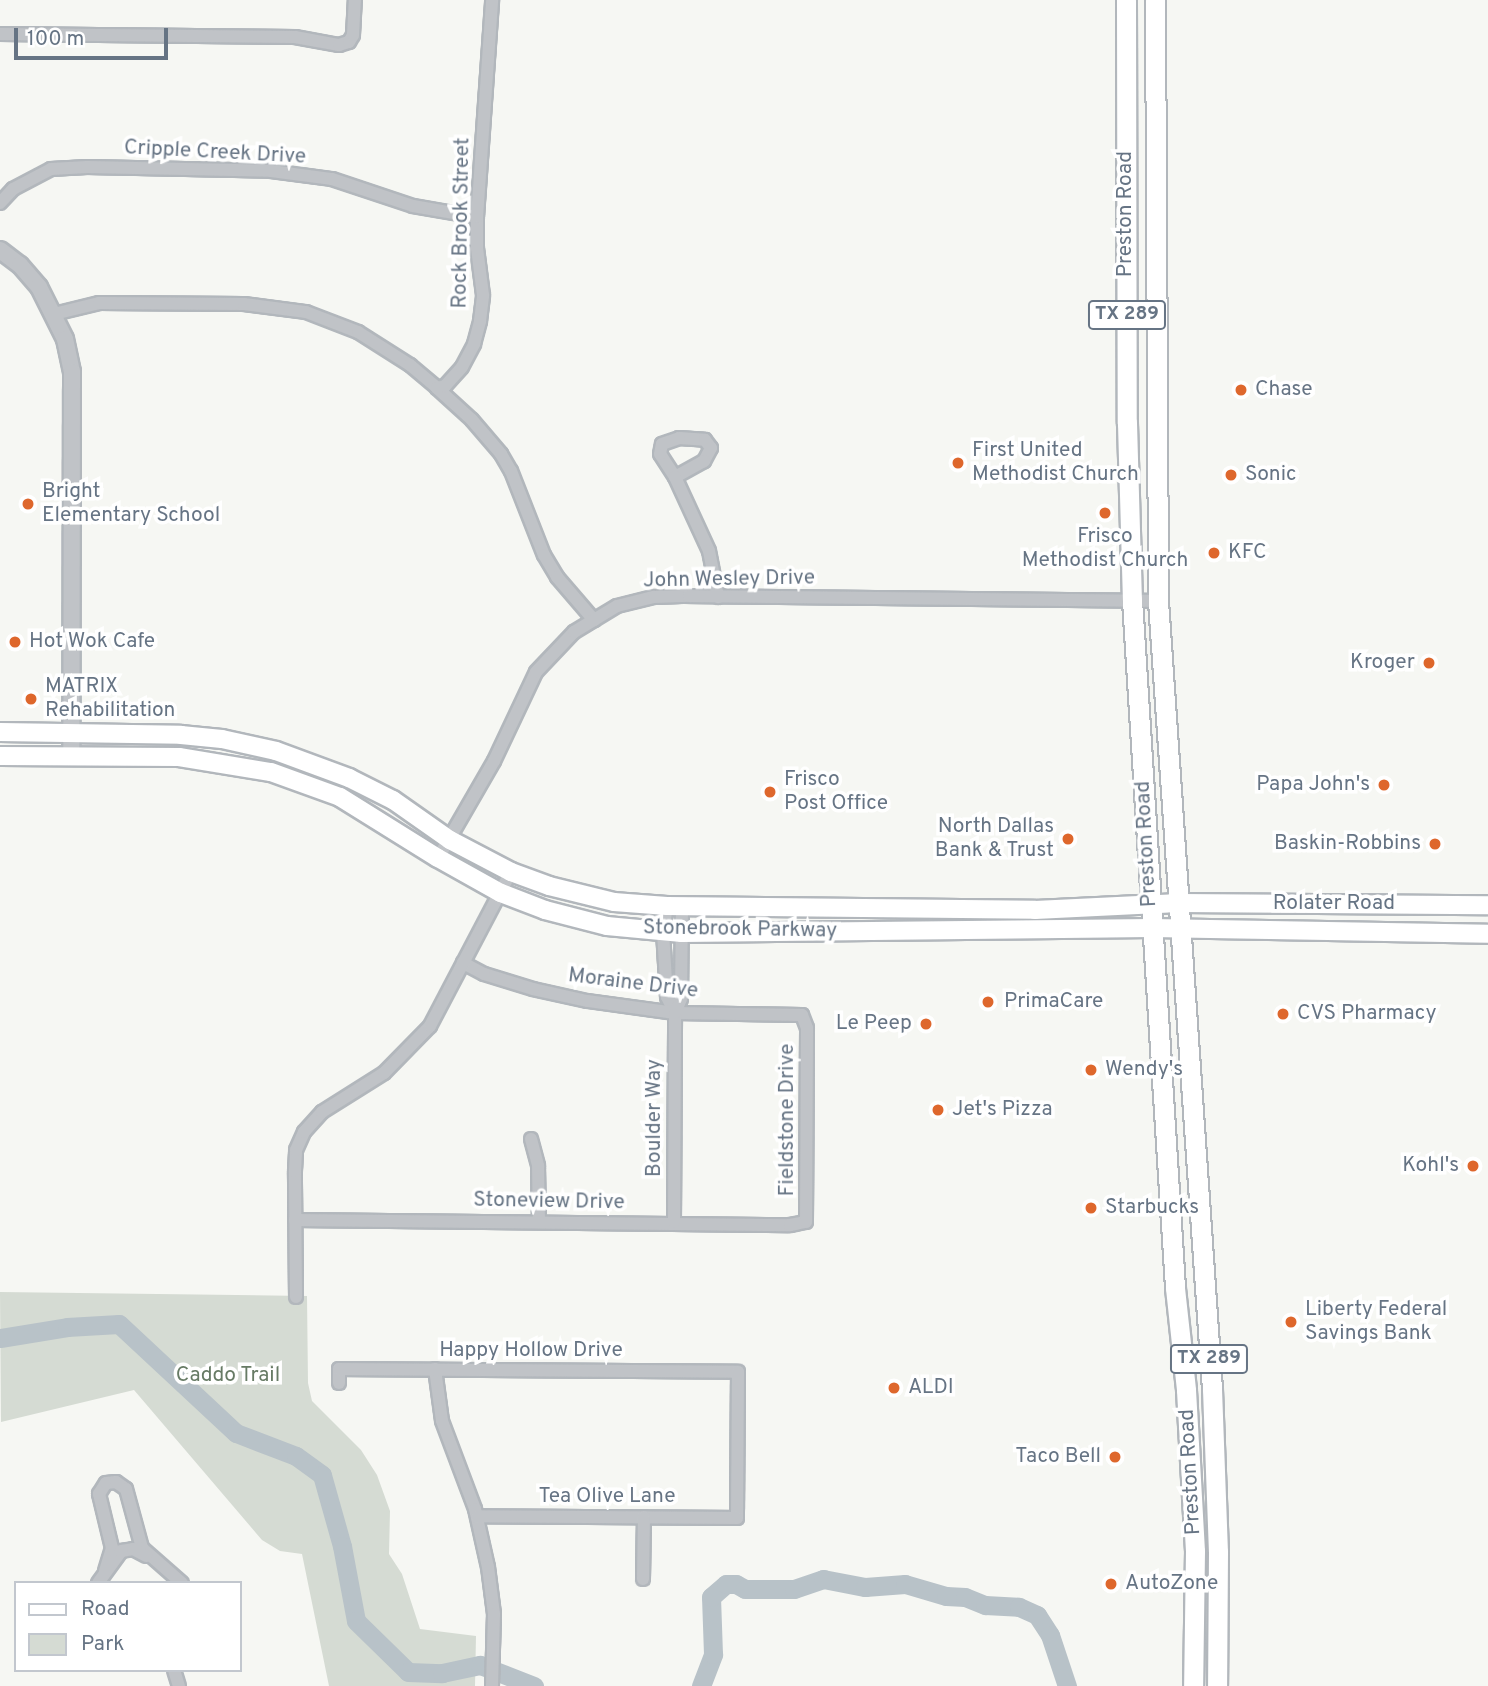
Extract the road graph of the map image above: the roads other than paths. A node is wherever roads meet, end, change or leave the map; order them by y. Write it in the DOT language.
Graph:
graph roads {
  1 [pos="355,0"];
  2 [pos="492,0"];
  3 [pos="1126,0"];
  4 [pos="1155,0"];
  5 [pos="0,34"];
  6 [pos="0,203"];
  7 [pos="477,217"];
  8 [pos="0,250"];
  9 [pos="54,314"];
  10 [pos="437,388"];
  11 [pos="675,477"];
  12 [pos="718,597"];
  13 [pos="1132,600"];
  14 [pos="1158,601"];
  15 [pos="594,620"];
  16 [pos="0,733"];
  17 [pos="70,733"];
  18 [pos="284,753"];
  19 [pos="0,756"];
  20 [pos="71,756"];
  21 [pos="279,775"];
  22 [pos="450,840"];
  23 [pos="438,858"];
  24 [pos="511,872"];
  25 [pos="501,892"];
  26 [pos="1180,903"];
  27 [pos="1150,904"];
  28 [pos="1359,904"];
  29 [pos="1488,905"];
  30 [pos="675,906"];
  31 [pos="832,908"];
  32 [pos="939,909"];
  33 [pos="1152,929"];
  34 [pos="1181,929"];
  35 [pos="832,931"];
  36 [pos="663,932"];
  37 [pos="1361,932"];
  38 [pos="682,933"];
  39 [pos="937,933"];
  40 [pos="1488,934"];
  41 [pos="463,963"];
  42 [pos="675,1013"];
  43 [pos="802,1016"];
  44 [pos="531,1139"];
  45 [pos="1196,1170"];
  46 [pos="1169,1171"];
  47 [pos="295,1220"];
  48 [pos="539,1221"];
  49 [pos="674,1222"];
  50 [pos="802,1224"];
  51 [pos="296,1297"];
  52 [pos="435,1369"];
  53 [pos="338,1383"];
  54 [pos="1215,1486"];
  55 [pos="1191,1488"];
  56 [pos="477,1516"];
  57 [pos="644,1517"];
  58 [pos="737,1518"];
  59 [pos="155,1561"];
  60 [pos="102,1577"];
  61 [pos="643,1579"];
  62 [pos="179,1581"];
  63 [pos="492,1686"];
  64 [pos="1193,1686"];
  65 [pos="1217,1686"];
  1 -- 5 [label="street"];
  2 -- 7 [label="street, Rock Brook Street"];
  3 -- 13 [label="main road, Preston Road / TX 289"];
  4 -- 14 [label="main road, Preston Road / TX 289"];
  6 -- 7 [label="street, Cripple Creek Drive"];
  7 -- 10 [label="street, Rock Brook Street"];
  8 -- 9 [label="street"];
  9 -- 10 [label="street"];
  9 -- 17 [label="street"];
  10 -- 15 [label="street"];
  11 -- 12 [label="street"];
  12 -- 13 [label="street, John Wesley Drive"];
  12 -- 15 [label="street, John Wesley Drive"];
  13 -- 14 [label="street, John Wesley Drive"];
  13 -- 27 [label="main road, Preston Road / TX 289"];
  14 -- 26 [label="main road, Preston Road / TX 289"];
  15 -- 22 [label="street, John Wesley Drive"];
  16 -- 17 [label="main road, Stonebrook Parkway"];
  17 -- 18 [label="main road, Stonebrook Parkway"];
  17 -- 20 [label="street"];
  18 -- 21 [label="main road"];
  18 -- 22 [label="main road, Stonebrook Parkway"];
  19 -- 20 [label="main road, Stonebrook Parkway"];
  20 -- 21 [label="main road, Stonebrook Parkway"];
  21 -- 23 [label="main road, Stonebrook Parkway"];
  22 -- 23 [label="street, John Wesley Drive"];
  22 -- 24 [label="main road, Stonebrook Parkway"];
  23 -- 25 [label="main road, Stonebrook Parkway"];
  24 -- 25 [label="street"];
  24 -- 30 [label="main road, Stonebrook Parkway"];
  25 -- 36 [label="main road, Stonebrook Parkway"];
  25 -- 41 [label="street"];
  26 -- 27 [label="main road, Stonebrook Parkway"];
  26 -- 28 [label="main road, Rolater Road"];
  26 -- 34 [label="main road, Preston Road / TX 289"];
  27 -- 32 [label="main road, Stonebrook Parkway"];
  27 -- 33 [label="main road, Preston Road / TX 289"];
  28 -- 29 [label="main road, Rolater Road"];
  28 -- 37 [label="main road"];
  30 -- 31 [label="main road, Stonebrook Parkway"];
  30 -- 36 [label="street, Boulder Way"];
  30 -- 38 [label="street, Boulder Way"];
  31 -- 32 [label="main road, Stonebrook Parkway"];
  31 -- 35 [label="main road"];
  32 -- 39 [label="main road"];
  33 -- 34 [label="main road, Stonebrook Parkway"];
  33 -- 39 [label="main road, Stonebrook Parkway"];
  33 -- 46 [label="main road, Preston Road / TX 289"];
  34 -- 37 [label="main road, Rolater Road"];
  34 -- 45 [label="main road, Preston Road / TX 289"];
  35 -- 38 [label="main road, Stonebrook Parkway"];
  35 -- 39 [label="main road, Stonebrook Parkway"];
  36 -- 38 [label="main road, Stonebrook Parkway"];
  36 -- 42 [label="street, Boulder Way"];
  37 -- 40 [label="main road, Rolater Road"];
  38 -- 42 [label="street, Boulder Way"];
  41 -- 42 [label="street, Moraine Drive"];
  41 -- 47 [label="street"];
  42 -- 43 [label="street, Moraine Drive"];
  42 -- 49 [label="street, Boulder Way"];
  43 -- 50 [label="street, Fieldstone Drive"];
  44 -- 48 [label="street"];
  45 -- 46 [label="main road"];
  45 -- 54 [label="main road, Preston Road / TX 289"];
  46 -- 55 [label="main road, Preston Road / TX 289"];
  47 -- 48 [label="street, Stoneview Drive"];
  47 -- 51 [label="street"];
  48 -- 49 [label="street, Stoneview Drive"];
  49 -- 50 [label="street, Stoneview Drive"];
  52 -- 53 [label="street, Happy Hollow Drive"];
  52 -- 56 [label="street"];
  52 -- 58 [label="street, Happy Hollow Drive"];
  54 -- 55 [label="main road"];
  54 -- 65 [label="main road, Preston Road / TX 289"];
  55 -- 64 [label="main road, Preston Road / TX 289"];
  56 -- 57 [label="street, Tea Olive Lane"];
  56 -- 63 [label="street"];
  57 -- 58 [label="street, Tea Olive Lane"];
  57 -- 61 [label="street"];
  59 -- 60 [label="street"];
  59 -- 60 [label="street"];
  59 -- 62 [label="street"];
}
